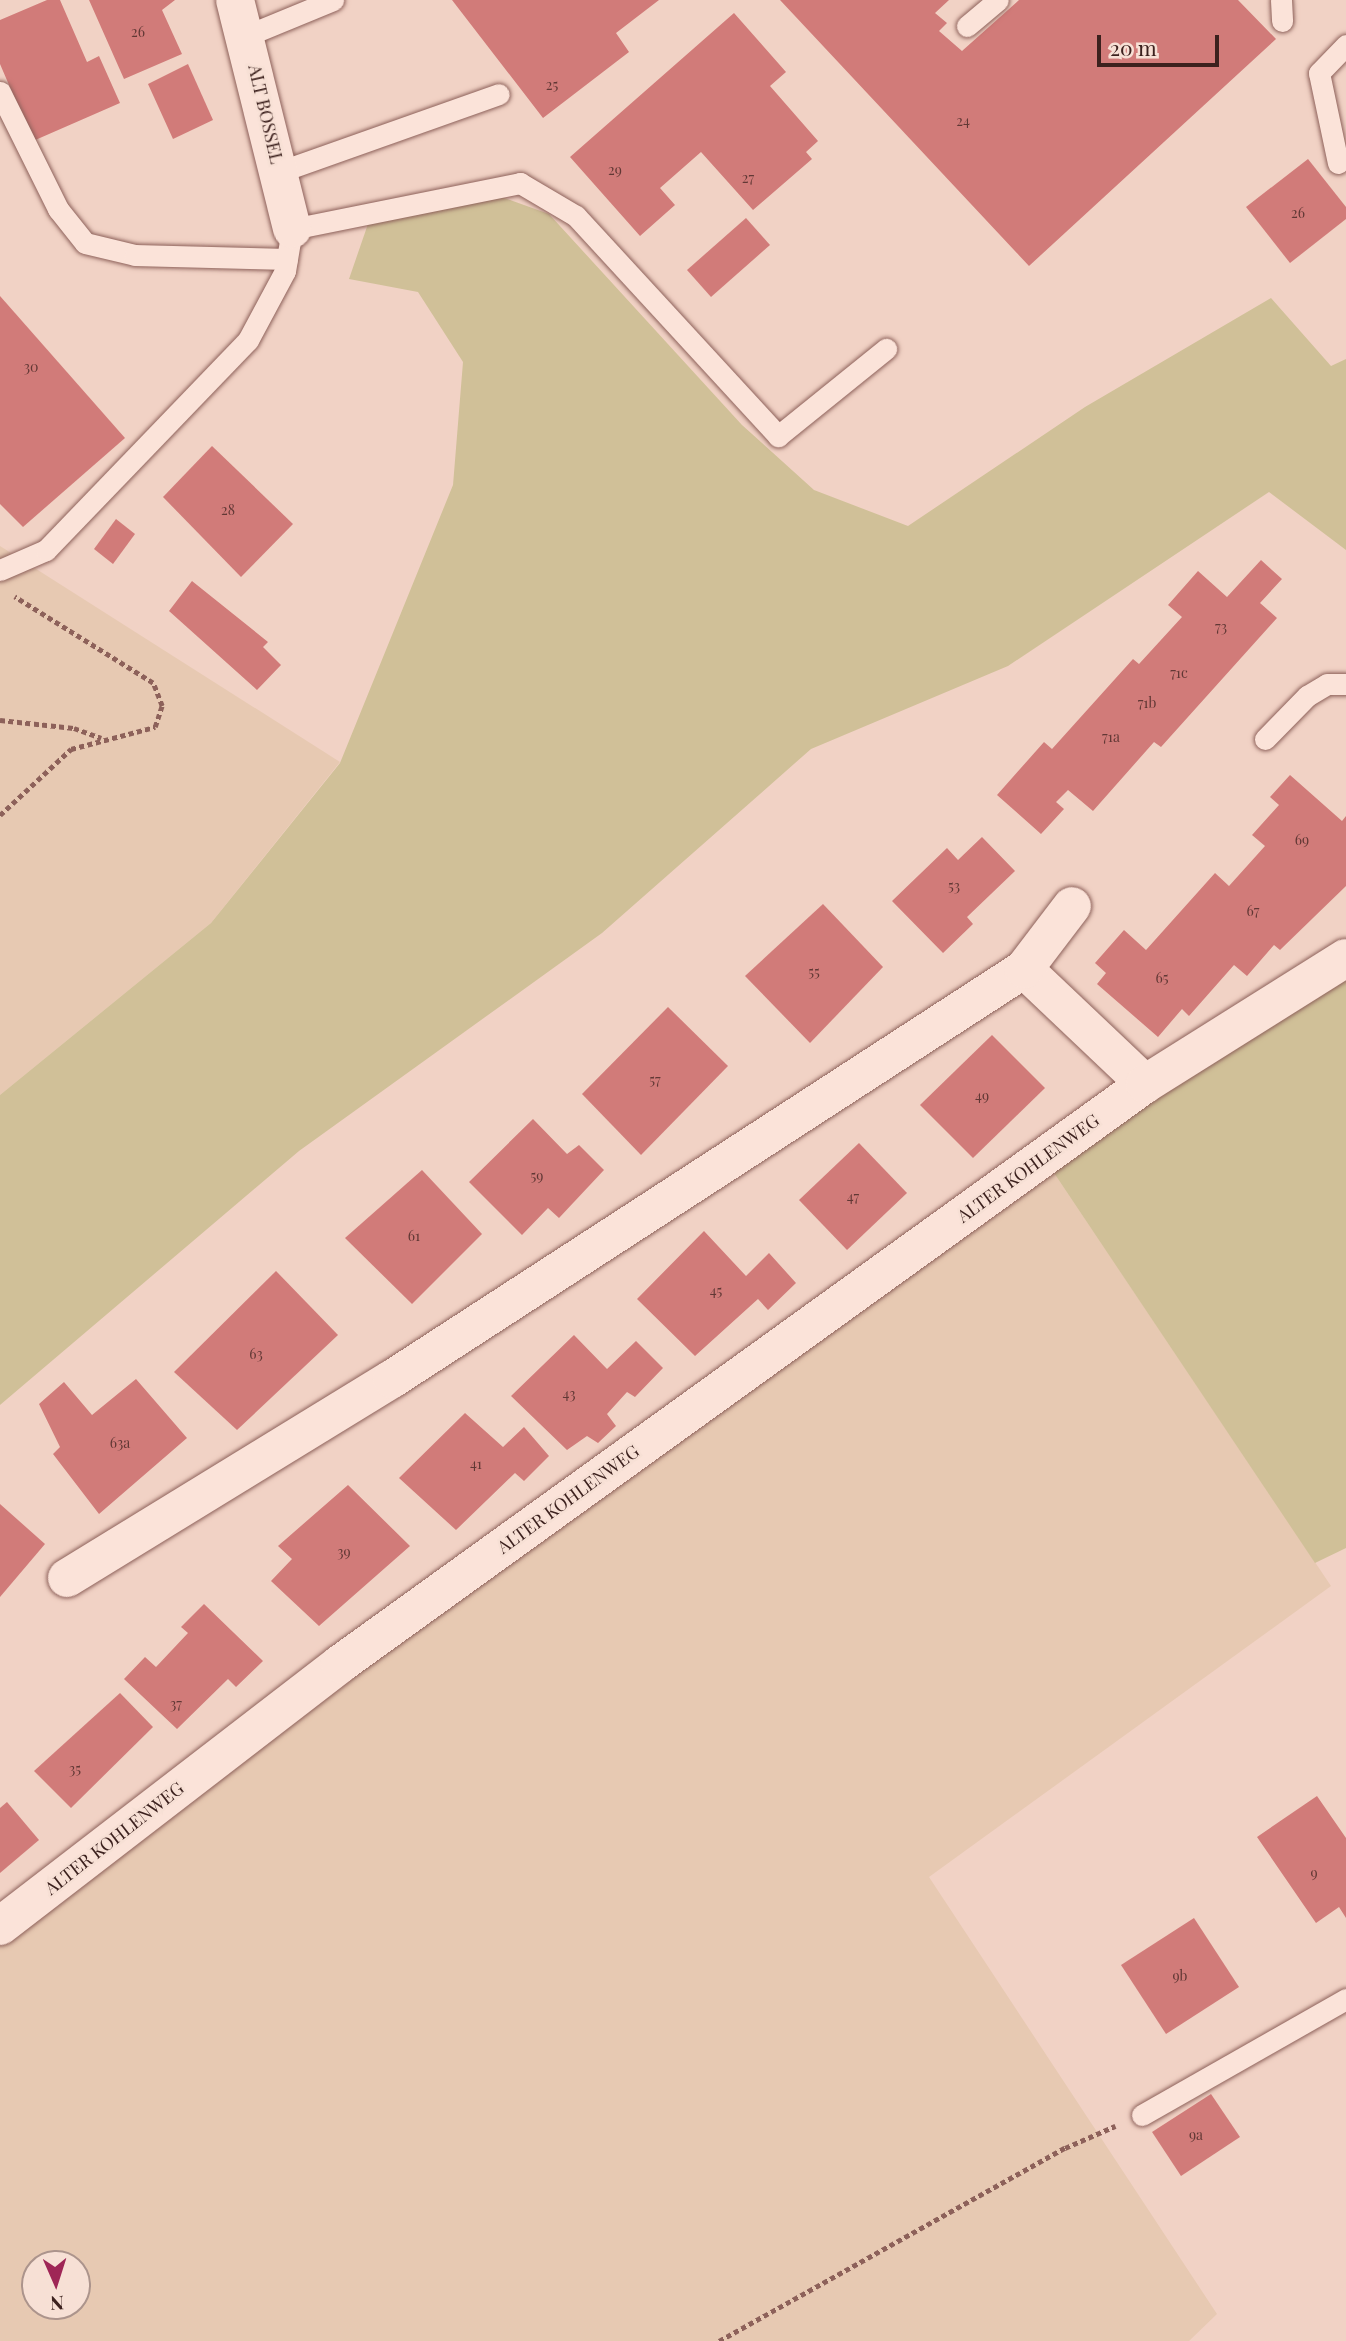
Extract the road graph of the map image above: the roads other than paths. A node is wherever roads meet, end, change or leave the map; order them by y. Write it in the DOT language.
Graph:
graph roads {
  1 [pos="235,0"];
  2 [pos="333,0"];
  3 [pos="998,0"];
  4 [pos="967,26"];
  5 [pos="248,35"];
  6 [pos="1346,45"];
  7 [pos="0,93"];
  8 [pos="499,94"];
  9 [pos="1338,163"];
  10 [pos="279,172"];
  11 [pos="289,244"];
  12 [pos="886,349"];
  13 [pos="0,570"];
  14 [pos="1346,684"];
  15 [pos="1265,739"];
  16 [pos="1072,905"];
  17 [pos="1346,958"];
  18 [pos="1024,969"];
  19 [pos="1145,1084"];
  20 [pos="67,1578"];
  21 [pos="0,1926"];
  22 [pos="1346,1998"];
  23 [pos="1142,2115"];
  1 -- 5 [label="street, ALT BOSSEL"];
  2 -- 5 [label="lane"];
  3 -- 4 [label="lane"];
  5 -- 10 [label="street, ALT BOSSEL"];
  6 -- 9 [label="lane"];
  7 -- 11 [label="lane"];
  8 -- 10 [label="lane"];
  10 -- 11 [label="street, ALT BOSSEL"];
  11 -- 12 [label="lane"];
  11 -- 13 [label="lane"];
  14 -- 15 [label="lane"];
  16 -- 18 [label="street"];
  17 -- 19 [label="street, ALTER KOHLENWEG"];
  18 -- 19 [label="street"];
  18 -- 20 [label="street"];
  19 -- 21 [label="street, ALTER KOHLENWEG"];
  22 -- 23 [label="lane"];
}
